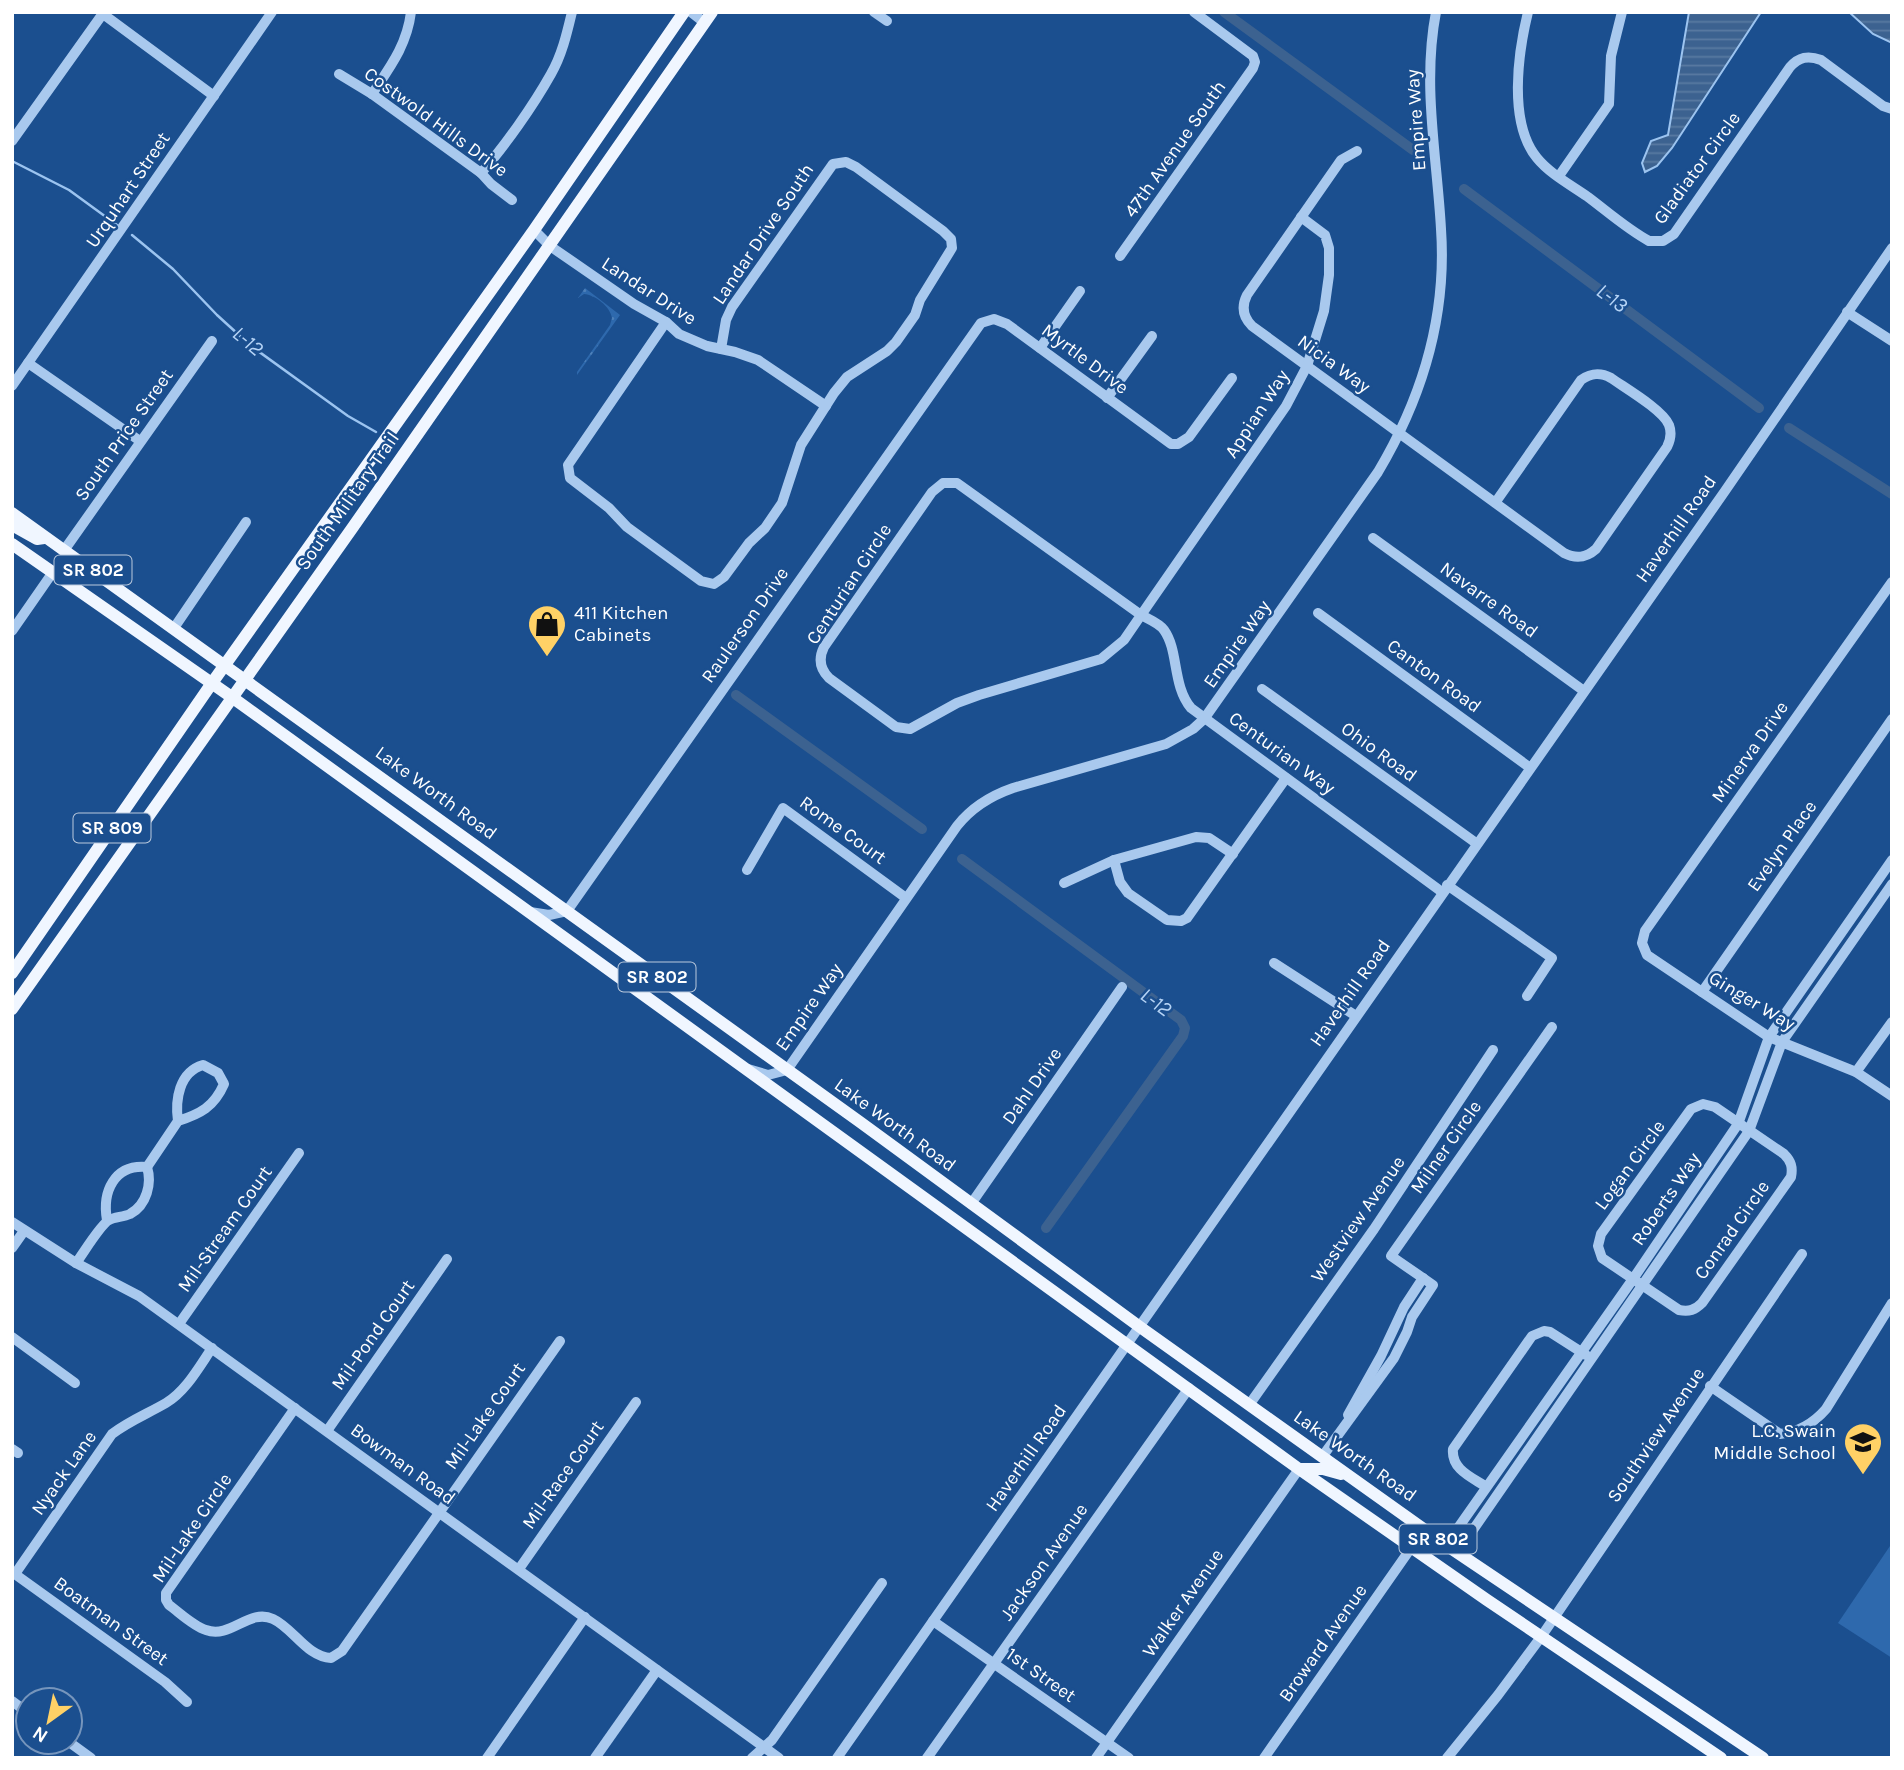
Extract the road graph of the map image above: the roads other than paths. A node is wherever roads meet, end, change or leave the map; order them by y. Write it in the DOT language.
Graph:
graph roads {
  1 [pos="272,12"];
  2 [pos="411,12"];
  3 [pos="572,12"];
  4 [pos="684,12"];
  5 [pos="691,12"];
  6 [pos="874,12"];
  7 [pos="1194,12"];
  8 [pos="1436,12"];
  9 [pos="1528,12"];
  10 [pos="1622,12"];
  11 [pos="103,13"];
  12 [pos="709,17"];
  13 [pos="887,22"];
  14 [pos="339,74"];
  15 [pos="372,94"];
  16 [pos="214,96"];
  17 [pos="1892,109"];
  18 [pos="12,141"];
  19 [pos="1357,150"];
  20 [pos="481,173"];
  21 [pos="1559,176"];
  22 [pos="512,200"];
  23 [pos="1301,217"];
  24 [pos="534,230"];
  25 [pos="550,246"];
  26 [pos="1892,248"];
  27 [pos="1121,256"];
  28 [pos="1080,291"];
  29 [pos="1847,312"];
  30 [pos="666,323"];
  31 [pos="975,329"];
  32 [pos="1152,336"];
  33 [pos="212,341"];
  34 [pos="1892,341"];
  35 [pos="1040,348"];
  36 [pos="721,349"];
  37 [pos="28,363"];
  38 [pos="1307,366"];
  39 [pos="1232,378"];
  40 [pos="12,386"];
  41 [pos="1107,398"];
  42 [pos="826,406"];
  43 [pos="1400,434"];
  44 [pos="140,441"];
  45 [pos="1495,503"];
  46 [pos="12,513"];
  47 [pos="246,522"];
  48 [pos="12,525"];
  49 [pos="48,537"];
  50 [pos="1373,538"];
  51 [pos="12,544"];
  52 [pos="65,549"];
  53 [pos="53,572"];
  54 [pos="1892,582"];
  55 [pos="1318,613"];
  56 [pos="1141,615"];
  57 [pos="174,628"];
  58 [pos="12,631"];
  59 [pos="226,664"];
  60 [pos="246,680"];
  61 [pos="212,683"];
  62 [pos="1262,689"];
  63 [pos="1584,691"];
  64 [pos="233,698"];
  65 [pos="1204,719"];
  66 [pos="1892,719"];
  67 [pos="1529,767"];
  68 [pos="1286,778"];
  69 [pos="1476,843"];
  70 [pos="1233,854"];
  71 [pos="1114,860"];
  72 [pos="1892,860"];
  73 [pos="747,870"];
  74 [pos="1063,883"];
  75 [pos="1892,884"];
  76 [pos="1445,888"];
  77 [pos="66,896"];
  78 [pos="906,898"];
  79 [pos="567,911"];
  80 [pos="530,912"];
  81 [pos="1642,943"];
  82 [pos="1274,963"];
  83 [pos="12,973"];
  84 [pos="1122,987"];
  85 [pos="1702,992"];
  86 [pos="1527,996"];
  87 [pos="12,998"];
  88 [pos="12,1009"];
  89 [pos="1356,1016"];
  90 [pos="1892,1022"];
  91 [pos="1552,1027"];
  92 [pos="1769,1037"];
  93 [pos="1782,1042"];
  94 [pos="1493,1050"];
  95 [pos="745,1068"];
  96 [pos="787,1070"];
  97 [pos="1857,1072"];
  98 [pos="1892,1096"];
  99 [pos="178,1121"];
  100 [pos="1738,1124"];
  101 [pos="1749,1131"];
  102 [pos="299,1153"];
  103 [pos="147,1167"];
  104 [pos="971,1204"];
  105 [pos="107,1220"];
  106 [pos="12,1223"];
  107 [pos="24,1231"];
  108 [pos="12,1248"];
  109 [pos="1802,1254"];
  110 [pos="447,1259"];
  111 [pos="76,1264"];
  112 [pos="1423,1278"];
  113 [pos="1633,1279"];
  114 [pos="1643,1286"];
  115 [pos="1892,1303"];
  116 [pos="179,1324"];
  117 [pos="1140,1327"];
  118 [pos="12,1337"];
  119 [pos="560,1341"];
  120 [pos="1128,1345"];
  121 [pos="212,1348"];
  122 [pos="1581,1351"];
  123 [pos="1592,1359"];
  124 [pos="75,1382"];
  125 [pos="1710,1386"];
  126 [pos="1189,1388"];
  127 [pos="636,1402"];
  128 [pos="1249,1405"];
  129 [pos="295,1408"];
  130 [pos="1345,1424"];
  131 [pos="327,1431"];
  132 [pos="1322,1457"];
  133 [pos="1299,1469"];
  134 [pos="1351,1477"];
  135 [pos="1485,1486"];
  136 [pos="440,1512"];
  137 [pos="1446,1545"];
  138 [pos="1411,1548"];
  139 [pos="1457,1553"];
  140 [pos="519,1569"];
  141 [pos="14,1573"];
  142 [pos="883,1583"];
  143 [pos="586,1617"];
  144 [pos="1554,1618"];
  145 [pos="933,1621"];
  146 [pos="1541,1637"];
  147 [pos="994,1663"];
  148 [pos="657,1670"];
  149 [pos="187,1702"];
  150 [pos="1107,1742"];
  151 [pos="764,1747"];
  152 [pos="487,1758"];
  153 [pos="595,1758"];
  154 [pos="752,1758"];
  155 [pos="779,1758"];
  156 [pos="837,1758"];
  157 [pos="927,1758"];
  158 [pos="1096,1758"];
  159 [pos="1129,1758"];
  160 [pos="1264,1758"];
  161 [pos="1447,1758"];
  162 [pos="1721,1758"];
  163 [pos="1763,1758"];
  1 -- 16 [label="street, Urquhart Street"];
  2 -- 15 [label="street"];
  3 -- 20 [label="street"];
  4 -- 24 [label="main road, South Military Trail"];
  5 -- 12 [label="street"];
  6 -- 13 [label="street"];
  7 -- 27 [label="street, 47th Avenue South"];
  8 -- 43 [label="street, Empire Way"];
  9 -- 21 [label="street, Gladiator Circle"];
  10 -- 21 [label="street"];
  11 -- 16 [label="street"];
  11 -- 18 [label="street"];
  12 -- 25 [label="main road, South Military Trail"];
  14 -- 15 [label="street, Costwold Hills Drive"];
  15 -- 20 [label="street, Costwold Hills Drive"];
  16 -- 37 [label="street, Urquhart Street"];
  17 -- 21 [label="street, Gladiator Circle"];
  19 -- 23 [label="street, Nicia Way"];
  20 -- 22 [label="street, Costwold Hills Drive"];
  23 -- 38 [label="street, Appian Way"];
  23 -- 38 [label="street, Nicia Way"];
  24 -- 25 [label="street, Landar Drive"];
  24 -- 59 [label="main road, South Military Trail"];
  25 -- 30 [label="street, Landar Drive"];
  25 -- 60 [label="main road, South Military Trail"];
  26 -- 29 [label="street, Haverhill Road"];
  28 -- 35 [label="street"];
  29 -- 34 [label="street"];
  29 -- 63 [label="street, Haverhill Road"];
  30 -- 36 [label="street, Landar Drive"];
  30 -- 42 [label="street"];
  31 -- 35 [label="street, Myrtle Drive"];
  31 -- 79 [label="street, Raulerson Drive"];
  32 -- 41 [label="street"];
  33 -- 44 [label="street, South Price Street"];
  35 -- 41 [label="street, Myrtle Drive"];
  36 -- 42 [label="street, Landar Drive"];
  36 -- 42 [label="street, Landar Drive South"];
  37 -- 40 [label="street, Urquhart Street"];
  37 -- 44 [label="street"];
  38 -- 43 [label="street, Nicia Way"];
  38 -- 56 [label="street, Appian Way"];
  39 -- 41 [label="street, Myrtle Drive"];
  43 -- 45 [label="street, Nicia Way"];
  43 -- 65 [label="street, Empire Way"];
  44 -- 52 [label="street, South Price Street"];
  45 -- 45 [label="street, Nicia Way"];
  46 -- 49 [label="main road, Lake Worth Road / SR 802"];
  47 -- 57 [label="street"];
  48 -- 49 [label="main road"];
  49 -- 52 [label="main road, Lake Worth Road / SR 802"];
  50 -- 63 [label="street, Navarre Road"];
  51 -- 53 [label="main road, SR 802"];
  52 -- 57 [label="main road, Lake Worth Road / SR 802"];
  53 -- 58 [label="street"];
  53 -- 61 [label="main road, SR 802"];
  54 -- 81 [label="street, Minerva Drive"];
  55 -- 67 [label="street, Canton Road"];
  56 -- 56 [label="street, Centurian Circle"];
  56 -- 65 [label="street, Centurian Way"];
  57 -- 59 [label="main road, Lake Worth Road / SR 802"];
  59 -- 60 [label="main road, Lake Worth Road / SR 802"];
  59 -- 61 [label="main road, South Military Trail / SR 809"];
  60 -- 64 [label="main road, South Military Trail / SR 809"];
  60 -- 79 [label="main road, Lake Worth Road / SR 802"];
  61 -- 64 [label="main road, SR 802"];
  61 -- 77 [label="main road, South Military Trail / SR 809"];
  62 -- 69 [label="street, Ohio Road"];
  63 -- 67 [label="street, Haverhill Road"];
  64 -- 80 [label="main road, SR 802"];
  64 -- 88 [label="main road, South Military Trail / SR 809"];
  65 -- 68 [label="street, Centurian Way"];
  65 -- 78 [label="street, Empire Way"];
  66 -- 85 [label="street, Evelyn Place"];
  67 -- 69 [label="street, Haverhill Road"];
  68 -- 70 [label="street"];
  68 -- 76 [label="street, Centurian Way"];
  69 -- 76 [label="street, Haverhill Road"];
  70 -- 71 [label="street"];
  70 -- 71 [label="street"];
  71 -- 74 [label="street"];
  72 -- 92 [label="street, Roberts Way"];
  73 -- 78 [label="street, Rome Court"];
  75 -- 93 [label="street, Roberts Way"];
  76 -- 86 [label="street, Centurian Way"];
  76 -- 89 [label="street, Haverhill Road"];
  77 -- 83 [label="main road, South Military Trail / SR 809"];
  77 -- 87 [label="main road"];
  78 -- 96 [label="street, Empire Way"];
  79 -- 80 [label="street"];
  79 -- 96 [label="main road, Lake Worth Road / SR 802"];
  80 -- 95 [label="main road, SR 802"];
  81 -- 85 [label="street, Ginger Way"];
  82 -- 89 [label="street"];
  84 -- 104 [label="street, Dahl Drive"];
  85 -- 92 [label="street, Ginger Way"];
  89 -- 117 [label="street, Haverhill Road"];
  90 -- 97 [label="street"];
  91 -- 112 [label="street, Milner Circle"];
  92 -- 93 [label="street, Ginger Way"];
  92 -- 100 [label="street, Roberts Way"];
  93 -- 97 [label="street, Ginger Way"];
  93 -- 101 [label="street, Roberts Way"];
  94 -- 128 [label="street, Westview Avenue"];
  95 -- 96 [label="street, Empire Way"];
  95 -- 120 [label="main road, SR 802"];
  96 -- 104 [label="main road, Lake Worth Road / SR 802"];
  97 -- 98 [label="street, Ginger Way"];
  99 -- 99 [label="street"];
  99 -- 103 [label="street"];
  100 -- 101 [label="street, Conrad Circle"];
  100 -- 113 [label="street, Roberts Way"];
  100 -- 113 [label="street, Logan Circle"];
  101 -- 114 [label="street, Roberts Way"];
  101 -- 114 [label="street, Conrad Circle"];
  102 -- 116 [label="street, Mil-Stream Court"];
  103 -- 105 [label="street"];
  103 -- 105 [label="street"];
  104 -- 117 [label="main road, Lake Worth Road / SR 802"];
  105 -- 111 [label="street"];
  106 -- 107 [label="street, Bowman Road"];
  107 -- 108 [label="street"];
  107 -- 111 [label="street, Bowman Road"];
  109 -- 125 [label="street, Southview Avenue"];
  110 -- 131 [label="street, Mil-Pond Court"];
  111 -- 116 [label="street, Bowman Road"];
  112 -- 130 [label="street, Milner Circle"];
  112 -- 130 [label="street, Milner Circle"];
  113 -- 114 [label="street, Conrad Circle"];
  113 -- 122 [label="street, Roberts Way"];
  114 -- 123 [label="street, Roberts Way"];
  115 -- 125 [label="street"];
  116 -- 121 [label="street, Bowman Road"];
  117 -- 120 [label="street, Haverhill Road"];
  117 -- 128 [label="main road, Lake Worth Road / SR 802"];
  118 -- 124 [label="street"];
  119 -- 136 [label="street, Mil-Lake Court"];
  120 -- 126 [label="main road, SR 802"];
  120 -- 145 [label="street, Haverhill Road"];
  121 -- 129 [label="street, Bowman Road"];
  121 -- 141 [label="street, Nyack Lane"];
  122 -- 123 [label="street"];
  122 -- 135 [label="street, Roberts Way"];
  122 -- 135 [label="street"];
  123 -- 139 [label="street, Roberts Way"];
  125 -- 144 [label="street, Southview Avenue"];
  126 -- 133 [label="main road, SR 802"];
  126 -- 147 [label="street, Jackson Avenue"];
  127 -- 140 [label="street, Mil-Race Court"];
  128 -- 132 [label="main road, Lake Worth Road / SR 802"];
  129 -- 131 [label="street, Bowman Road"];
  129 -- 136 [label="street, Mil-Lake Circle"];
  130 -- 132 [label="street, Milner Circle"];
  131 -- 136 [label="street, Bowman Road"];
  132 -- 134 [label="main road, Lake Worth Road / SR 802"];
  133 -- 134 [label="main road"];
  133 -- 138 [label="main road, SR 802"];
  133 -- 150 [label="street, Walker Avenue"];
  134 -- 137 [label="main road, Lake Worth Road / SR 802"];
  135 -- 137 [label="street, Roberts Way"];
  136 -- 140 [label="street, Bowman Road"];
  137 -- 139 [label="main road, Lake Worth Road / SR 802"];
  138 -- 146 [label="main road, SR 802"];
  138 -- 160 [label="street, Broward Avenue"];
  139 -- 144 [label="main road, Lake Worth Road / SR 802"];
  140 -- 143 [label="street, Bowman Road"];
  141 -- 149 [label="street, Boatman Street"];
  142 -- 151 [label="street"];
  143 -- 148 [label="street, Bowman Road"];
  143 -- 152 [label="street"];
  144 -- 146 [label="street, Southview Avenue"];
  144 -- 163 [label="main road, Lake Worth Road / SR 802"];
  145 -- 147 [label="street, 1st Street"];
  145 -- 156 [label="street, Haverhill Road"];
  146 -- 161 [label="street, Southview Avenue"];
  146 -- 162 [label="main road, SR 802"];
  147 -- 150 [label="street, 1st Street"];
  147 -- 157 [label="street, Jackson Avenue"];
  148 -- 151 [label="street, Bowman Road"];
  148 -- 153 [label="street"];
  150 -- 158 [label="street, Walker Avenue"];
  150 -- 159 [label="street, 1st Street"];
  151 -- 154 [label="street"];
  151 -- 155 [label="street, Bowman Road"];
}
